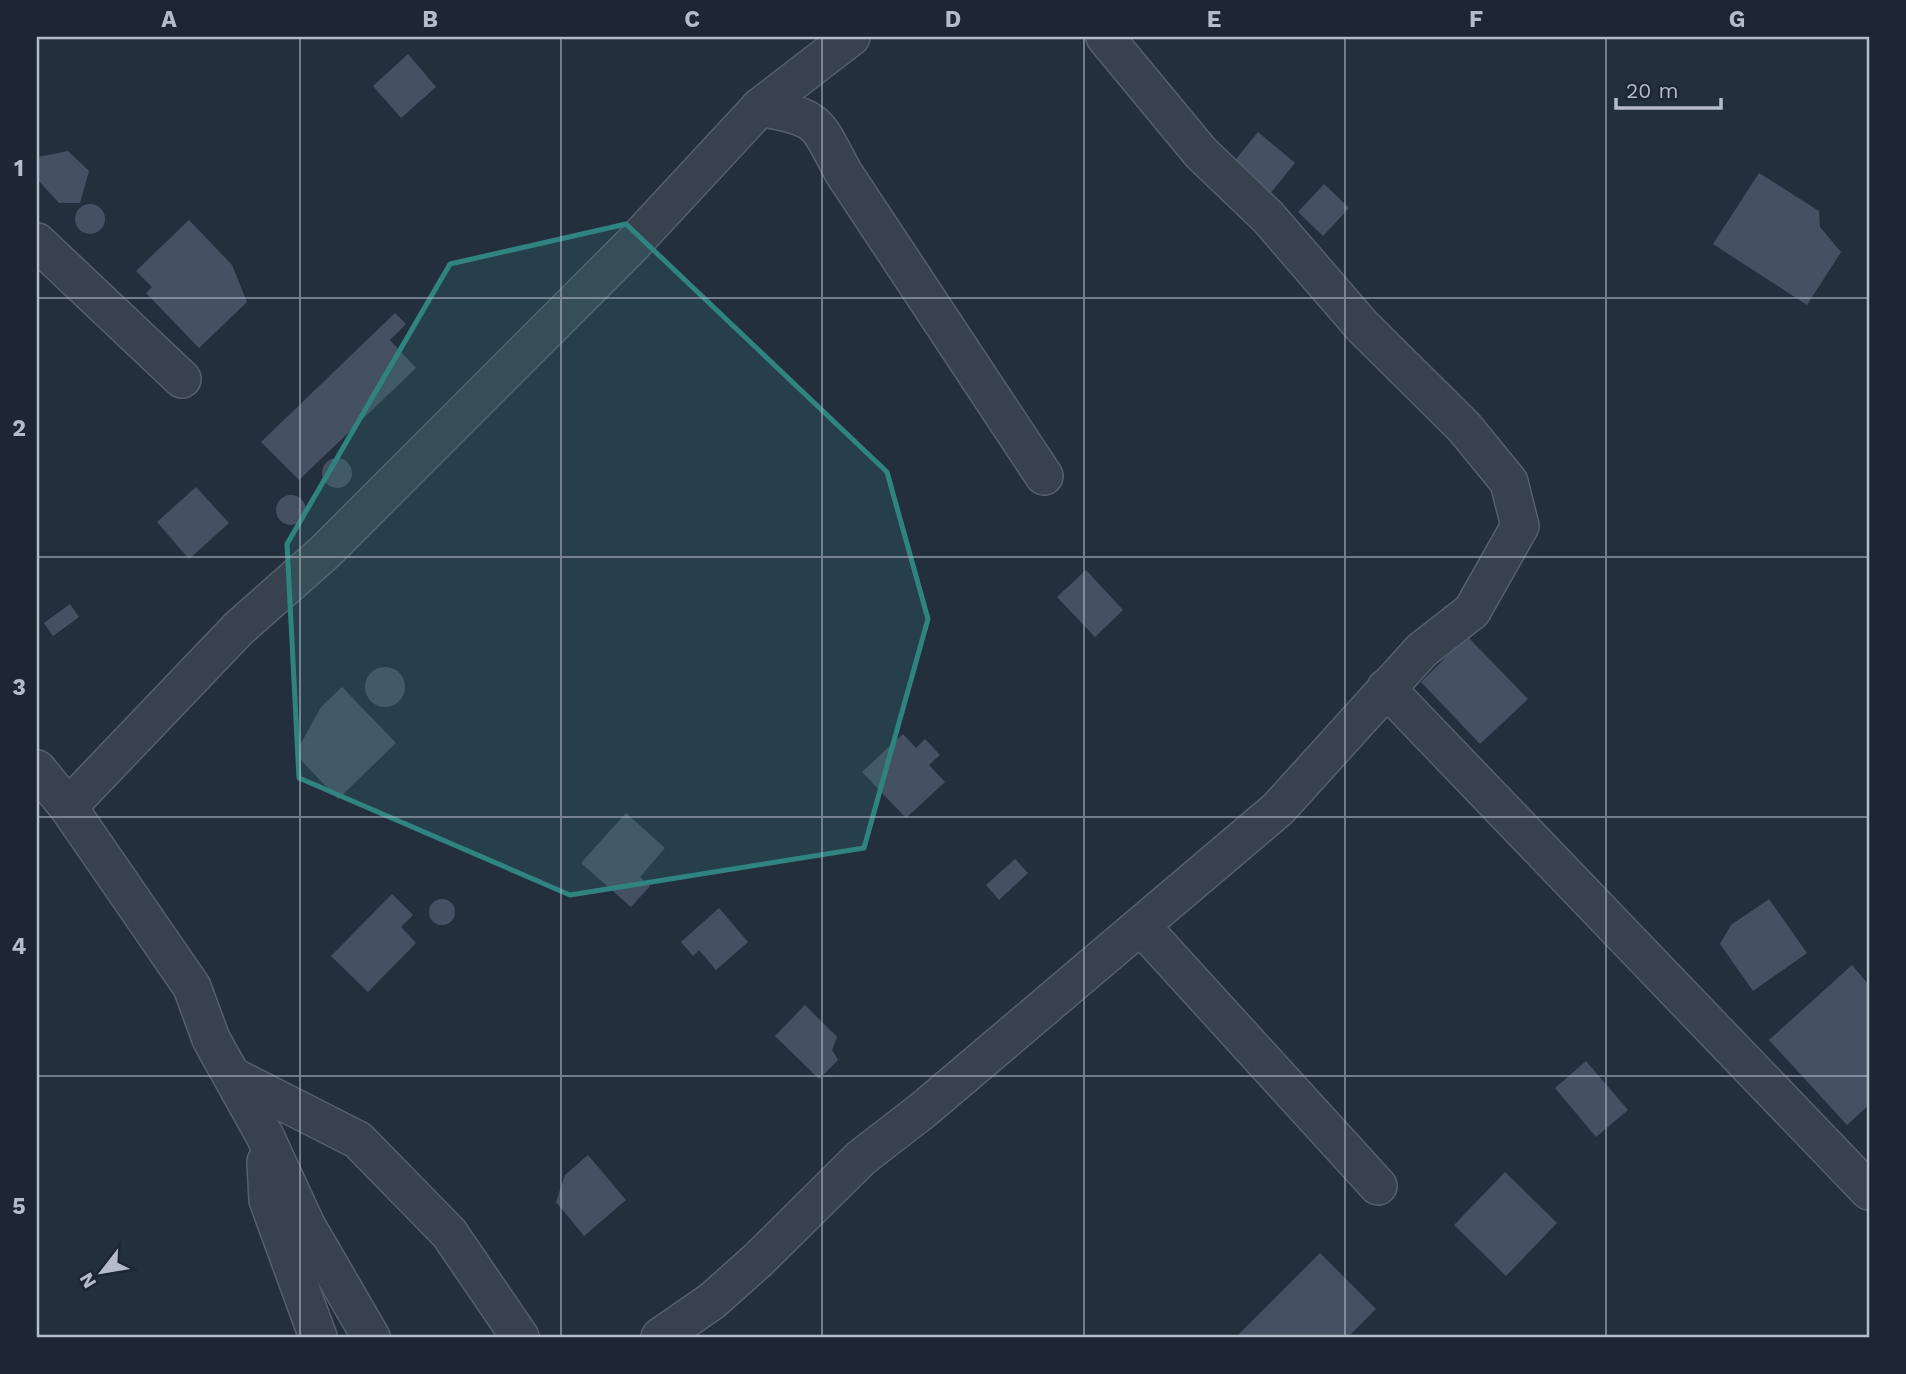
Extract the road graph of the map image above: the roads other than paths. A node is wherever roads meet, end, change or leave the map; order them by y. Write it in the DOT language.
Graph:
graph roads {
  1 [pos="851,37"];
  2 [pos="1105,37"];
  3 [pos="760,107"];
  4 [pos="37,242"];
  5 [pos="182,379"];
  6 [pos="1044,476"];
  7 [pos="1386,688"];
  8 [pos="37,769"];
  9 [pos="68,807"];
  10 [pos="1141,926"];
  11 [pos="232,1076"];
  12 [pos="265,1136"];
  13 [pos="1378,1186"];
  14 [pos="1869,1191"];
  15 [pos="374,1335"];
  16 [pos="318,1337"];
  17 [pos="520,1337"];
  18 [pos="660,1337"];
  1 -- 3 [label="street"];
  2 -- 7 [label="street"];
  3 -- 6 [label="street"];
  3 -- 9 [label="street"];
  4 -- 5 [label="street"];
  7 -- 10 [label="street"];
  7 -- 14 [label="street"];
  8 -- 9 [label="street"];
  9 -- 11 [label="street"];
  10 -- 13 [label="street"];
  10 -- 18 [label="street"];
  11 -- 12 [label="street"];
  11 -- 17 [label="street"];
  12 -- 15 [label="street"];
  12 -- 16 [label="street"];
}
